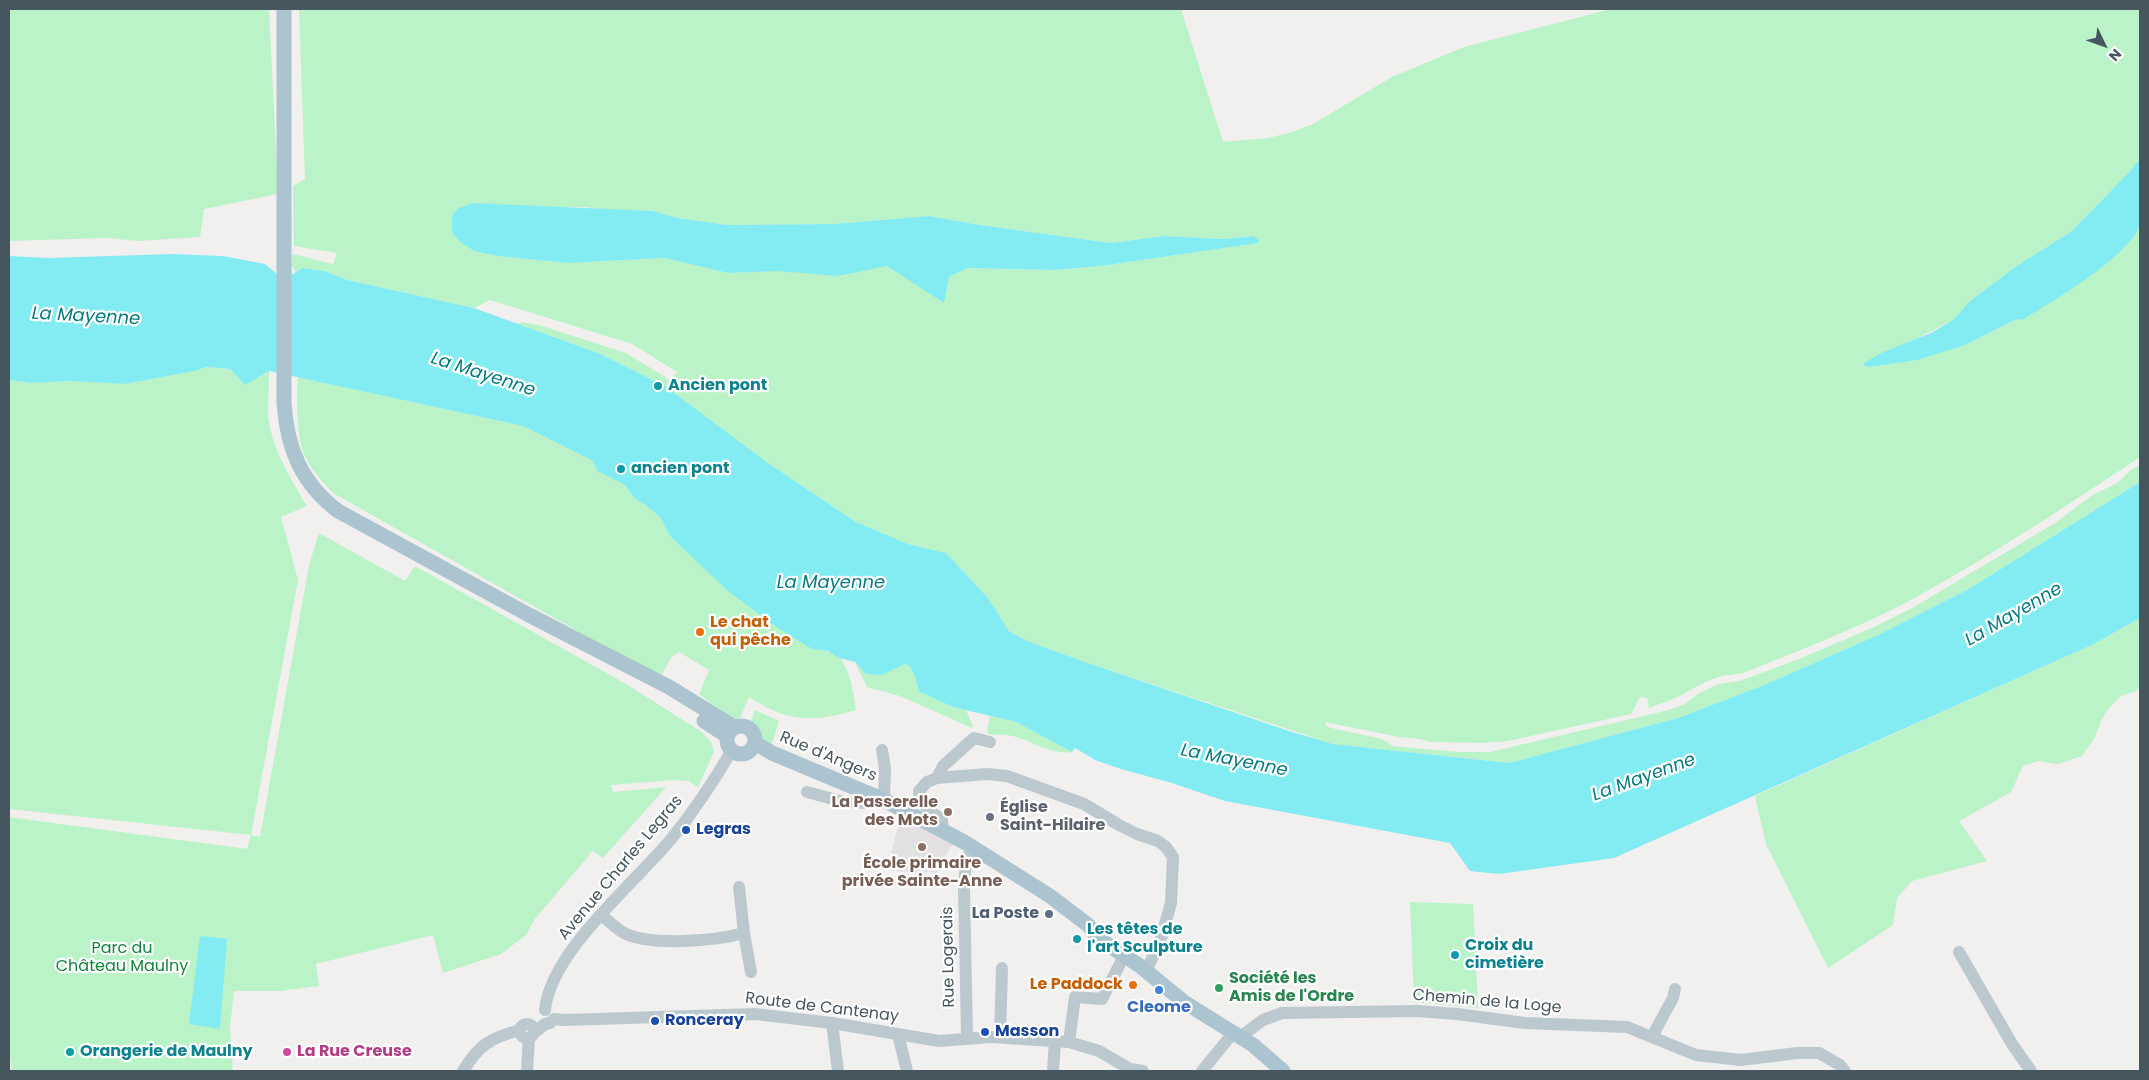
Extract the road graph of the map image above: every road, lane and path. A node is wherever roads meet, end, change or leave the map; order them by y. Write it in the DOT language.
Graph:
graph roads {
  1 [pos="284,9"];
  2 [pos="731,738"];
  3 [pos="990,742"];
  4 [pos="755,743"];
  5 [pos="882,750"];
  6 [pos="937,778"];
  7 [pos="807,792"];
  8 [pos="877,797"];
  9 [pos="943,830"];
  10 [pos="972,847"];
  11 [pos="739,887"];
  12 [pos="601,915"];
  13 [pos="744,933"];
  14 [pos="1959,952"];
  15 [pos="1124,956"];
  16 [pos="1002,968"];
  17 [pos="1146,971"];
  18 [pos="751,972"];
  19 [pos="1675,989"];
  20 [pos="546,1017"];
  21 [pos="832,1022"];
  22 [pos="528,1032"];
  23 [pos="898,1034"];
  24 [pos="1236,1035"];
  25 [pos="1000,1037"];
  26 [pos="1655,1037"];
  27 [pos="967,1038"];
  28 [pos="1055,1041"];
  29 [pos="1069,1042"];
  30 [pos="463,1071"];
  31 [pos="527,1071"];
  32 [pos="838,1071"];
  33 [pos="907,1071"];
  34 [pos="1052,1071"];
  35 [pos="1143,1071"];
  36 [pos="1202,1071"];
  37 [pos="1283,1071"];
  38 [pos="1845,1071"];
  39 [pos="2031,1071"];
  1 -- 2 [label="main road"];
  2 -- 4 [label="main road"];
  2 -- 4 [label="main road"];
  2 -- 12 [label="street, Avenue Charles Legras"];
  3 -- 6 [label="street"];
  4 -- 8 [label="main road, Rue d'Angers"];
  5 -- 8 [label="street"];
  6 -- 9 [label="street"];
  6 -- 17 [label="street"];
  7 -- 8 [label="street"];
  8 -- 9 [label="main road, Rue d'Angers"];
  9 -- 10 [label="main road, Rue d'Angers"];
  10 -- 15 [label="main road, Rue d'Angers"];
  10 -- 27 [label="street, Rue Logerais"];
  11 -- 13 [label="street"];
  12 -- 13 [label="street"];
  12 -- 20 [label="street, Avenue Charles Legras"];
  13 -- 18 [label="street"];
  14 -- 39 [label="street"];
  15 -- 17 [label="main road, Rue d'Angers"];
  15 -- 29 [label="street"];
  16 -- 25 [label="street"];
  17 -- 24 [label="main road, Rue d'Angers"];
  19 -- 26 [label="street"];
  20 -- 21 [label="street, Route de Cantenay"];
  20 -- 22 [label="street"];
  21 -- 23 [label="street, Route de Cantenay"];
  21 -- 32 [label="street"];
  22 -- 30 [label="street"];
  22 -- 31 [label="street"];
  23 -- 27 [label="street, Route de Cantenay"];
  23 -- 33 [label="street"];
  24 -- 26 [label="street, Chemin de la Loge"];
  24 -- 36 [label="street, Chemin de la Loge"];
  24 -- 37 [label="main road, Rue d'Angers"];
  25 -- 27 [label="street, Route de Cantenay"];
  25 -- 28 [label="street, Route de Cantenay"];
  26 -- 38 [label="street, Chemin de la Loge"];
  28 -- 29 [label="street, Route de Cantenay"];
  28 -- 34 [label="street"];
  29 -- 35 [label="street, Route de Cantenay"];
}
